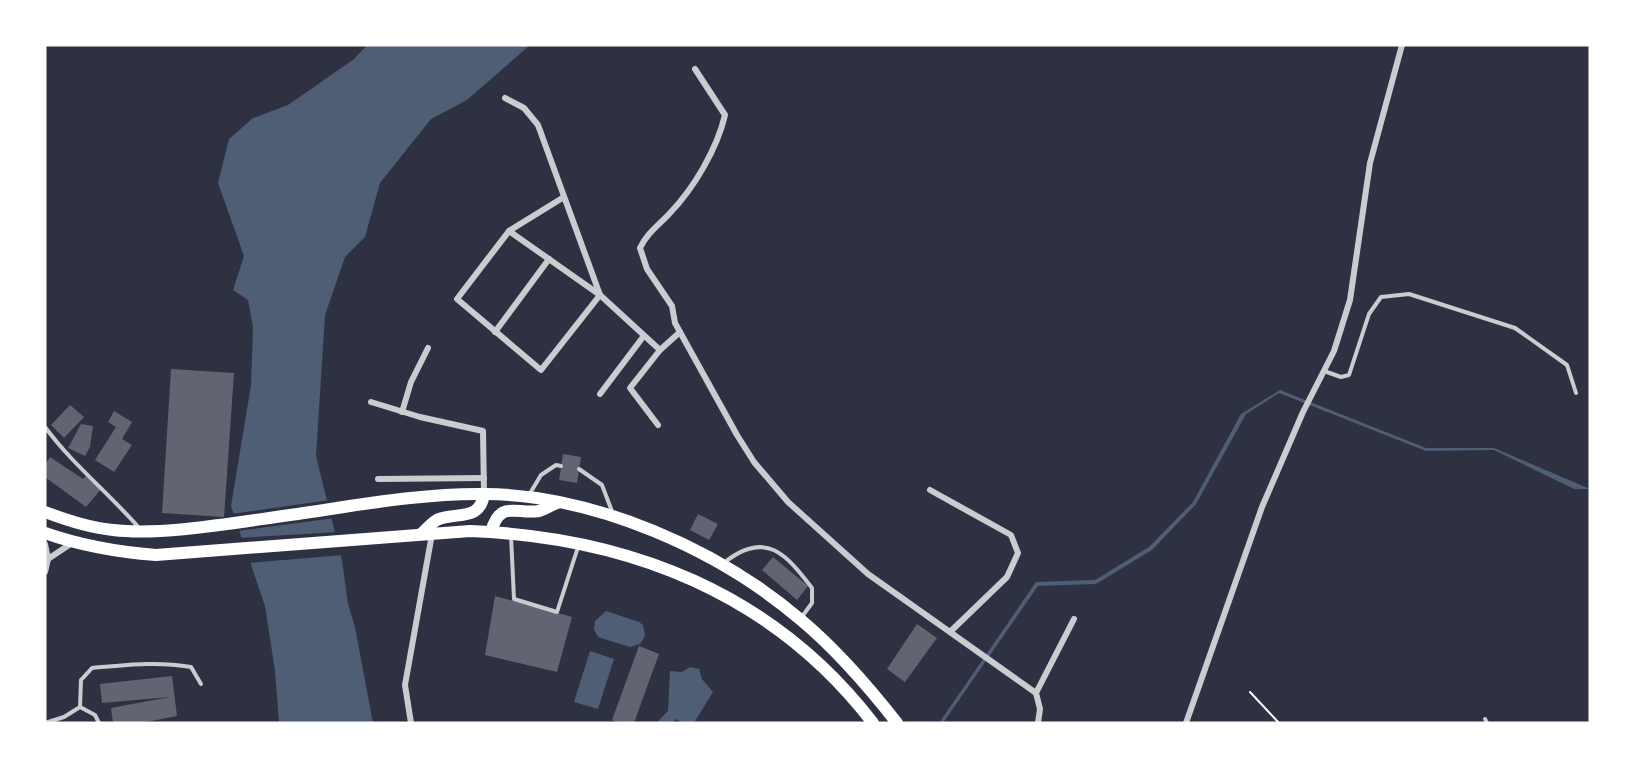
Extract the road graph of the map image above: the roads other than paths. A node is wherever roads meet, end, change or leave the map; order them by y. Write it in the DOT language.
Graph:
graph roads {
  1 [pos="1402,45"];
  2 [pos="696,69"];
  3 [pos="505,98"];
  4 [pos="564,196"];
  5 [pos="509,231"];
  6 [pos="549,259"];
  7 [pos="600,295"];
  8 [pos="495,332"];
  9 [pos="680,332"];
  10 [pos="643,337"];
  11 [pos="428,348"];
  12 [pos="660,350"];
  13 [pos="1324,371"];
  14 [pos="1576,393"];
  15 [pos="600,394"];
  16 [pos="371,402"];
  17 [pos="402,412"];
  18 [pos="658,425"];
  19 [pos="45,427"];
  20 [pos="561,466"];
  21 [pos="579,469"];
  22 [pos="484,478"];
  23 [pos="378,479"];
  24 [pos="930,490"];
  25 [pos="484,494"];
  26 [pos="527,498"];
  27 [pos="556,503"];
  28 [pos="45,512"];
  29 [pos="614,517"];
  30 [pos="142,531"];
  31 [pos="490,532"];
  32 [pos="511,532"];
  33 [pos="45,533"];
  34 [pos="427,534"];
  35 [pos="580,542"];
  36 [pos="72,543"];
  37 [pos="45,544"];
  38 [pos="48,559"];
  39 [pos="722,565"];
  40 [pos="45,572"];
  41 [pos="800,619"];
  42 [pos="1074,619"];
  43 [pos="951,631"];
  44 [pos="201,684"];
  45 [pos="1036,693"];
  46 [pos="80,707"];
  47 [pos="45,723"];
  48 [pos="99,723"];
  49 [pos="411,723"];
  50 [pos="873,723"];
  51 [pos="897,723"];
  52 [pos="1038,723"];
  53 [pos="1186,723"];
  1 -- 13 [label="street"];
  2 -- 9 [label="street"];
  3 -- 4 [label="street"];
  4 -- 5 [label="street"];
  4 -- 7 [label="street"];
  5 -- 6 [label="street"];
  5 -- 8 [label="street"];
  6 -- 7 [label="street"];
  6 -- 8 [label="street"];
  7 -- 8 [label="street"];
  7 -- 10 [label="street"];
  9 -- 12 [label="street"];
  9 -- 43 [label="street"];
  10 -- 12 [label="street"];
  10 -- 15 [label="street"];
  11 -- 17 [label="street"];
  12 -- 18 [label="street"];
  13 -- 14 [label="lane"];
  13 -- 53 [label="street"];
  16 -- 17 [label="street"];
  17 -- 22 [label="street"];
  19 -- 30 [label="lane"];
  20 -- 26 [label="lane"];
  21 -- 29 [label="lane"];
  22 -- 23 [label="street"];
  22 -- 25 [label="street"];
  24 -- 43 [label="street"];
  25 -- 26 [label="highway"];
  25 -- 30 [label="highway"];
  25 -- 34 [label="highway"];
  26 -- 27 [label="highway"];
  27 -- 29 [label="highway"];
  27 -- 31 [label="highway"];
  28 -- 30 [label="highway"];
  29 -- 39 [label="highway"];
  31 -- 32 [label="highway"];
  31 -- 34 [label="highway"];
  32 -- 35 [label="highway"];
  32 -- 35 [label="lane"];
  33 -- 36 [label="highway"];
  34 -- 36 [label="highway"];
  34 -- 49 [label="street"];
  35 -- 50 [label="highway"];
  36 -- 38 [label="street"];
  37 -- 38 [label="street"];
  38 -- 40 [label="street"];
  39 -- 41 [label="highway"];
  39 -- 41 [label="lane"];
  41 -- 51 [label="highway"];
  42 -- 45 [label="street"];
  43 -- 45 [label="street"];
  44 -- 46 [label="lane"];
  45 -- 52 [label="street"];
  46 -- 47 [label="lane"];
  46 -- 48 [label="lane"];
}
